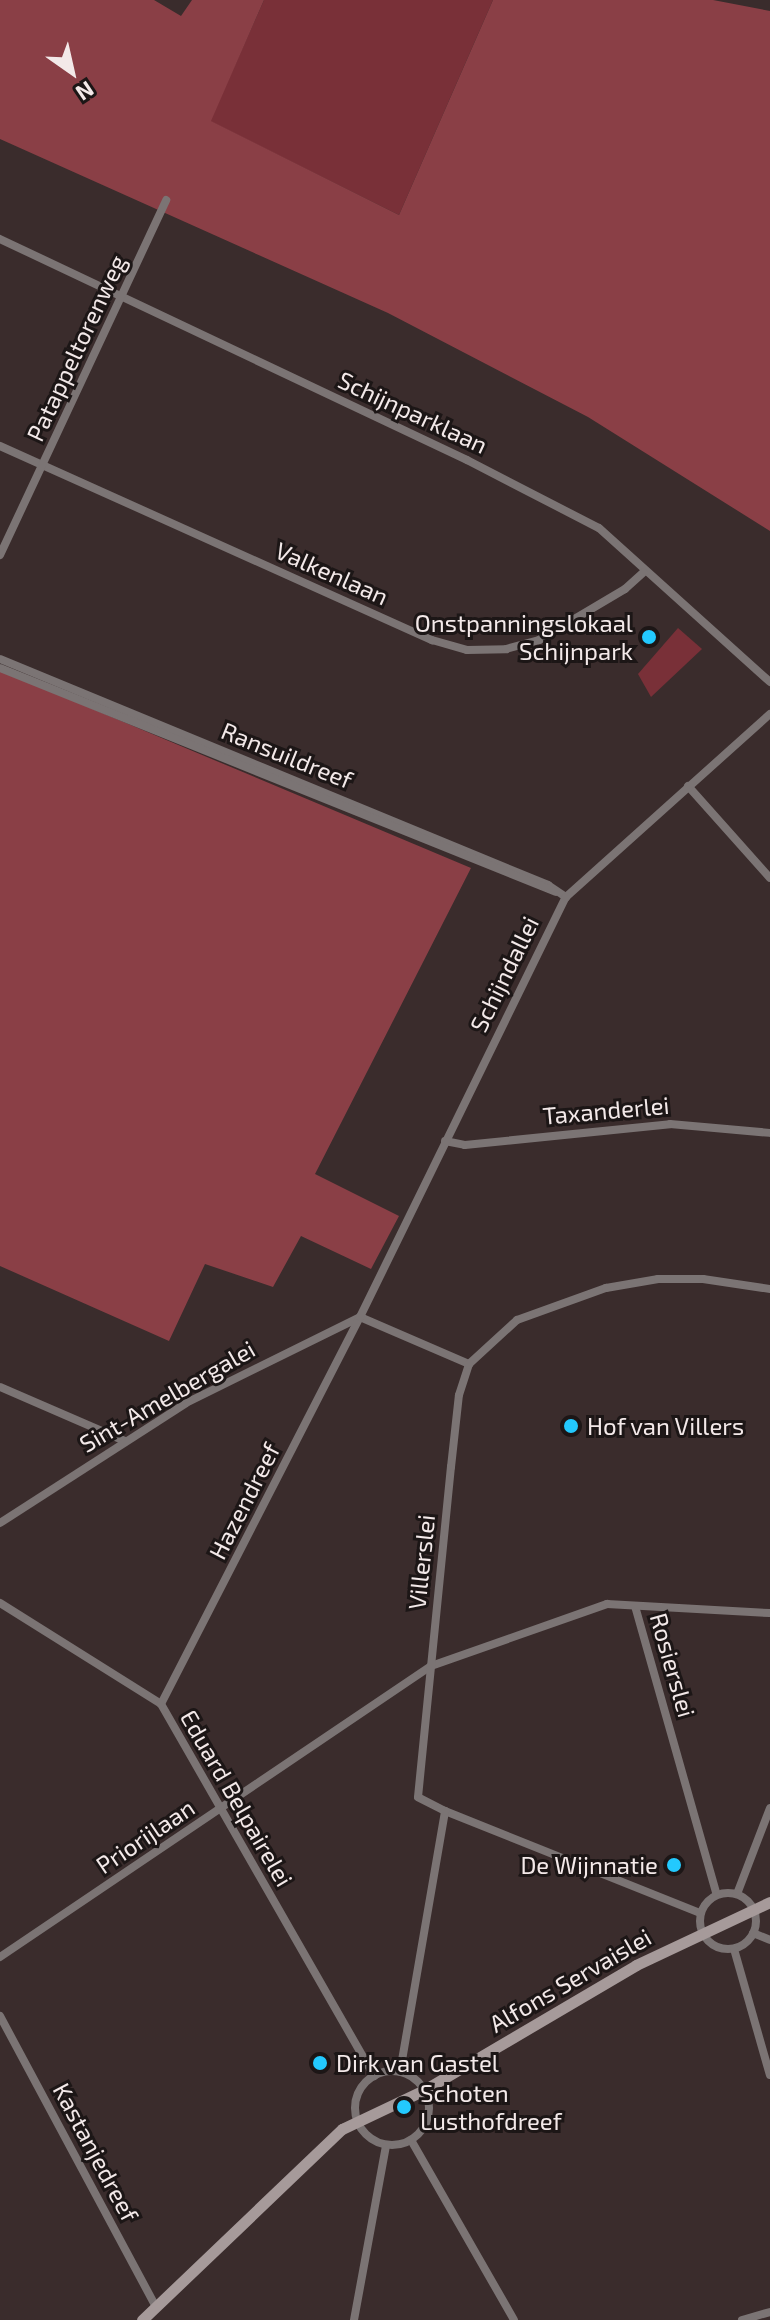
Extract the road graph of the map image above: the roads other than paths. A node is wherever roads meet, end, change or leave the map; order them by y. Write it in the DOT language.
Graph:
graph roads {
  1 [pos="166,200"];
  2 [pos="0,239"];
  3 [pos="122,298"];
  4 [pos="0,446"];
  5 [pos="43,465"];
  6 [pos="0,555"];
  7 [pos="644,572"];
  8 [pos="0,659"];
  9 [pos="0,668"];
  10 [pos="770,682"];
  11 [pos="770,714"];
  12 [pos="688,786"];
  13 [pos="770,878"];
  14 [pos="556,892"];
  15 [pos="566,897"];
  16 [pos="770,1133"];
  17 [pos="445,1141"];
  18 [pos="770,1289"];
  19 [pos="360,1317"];
  20 [pos="469,1364"];
  21 [pos="0,1387"];
  22 [pos="125,1441"];
  23 [pos="0,1523"];
  24 [pos="0,1603"];
  25 [pos="635,1606"];
  26 [pos="770,1613"];
  27 [pos="431,1666"];
  28 [pos="161,1704"];
  29 [pos="770,1808"];
  30 [pos="220,1809"];
  31 [pos="445,1811"];
  32 [pos="737,1894"];
  33 [pos="717,1895"];
  34 [pos="770,1902"];
  35 [pos="754,1910"];
  36 [pos="700,1913"];
  37 [pos="702,1932"];
  38 [pos="753,1933"];
  39 [pos="770,1940"];
  40 [pos="734,1949"];
  41 [pos="0,1957"];
  42 [pos="0,2016"];
  43 [pos="400,2072"];
  44 [pos="770,2075"];
  45 [pos="374,2076"];
  46 [pos="424,2090"];
  47 [pos="358,2121"];
  48 [pos="411,2140"];
  49 [pos="386,2145"];
  50 [pos="156,2307"];
  51 [pos="770,2312"];
  52 [pos="142,2320"];
  53 [pos="354,2320"];
  54 [pos="514,2320"];
  55 [pos="742,2320"];
  1 -- 3 [label="street, Patappeltorenweg"];
  2 -- 3 [label="street, Schijnparklaan"];
  3 -- 5 [label="street, Patappeltorenweg"];
  3 -- 7 [label="street, Schijnparklaan"];
  4 -- 5 [label="street, Valkenlaan"];
  5 -- 6 [label="street, Patappeltorenweg"];
  5 -- 7 [label="street, Valkenlaan"];
  7 -- 10 [label="street, Schijnparklaan"];
  8 -- 14 [label="street, Ransuildreef"];
  9 -- 14 [label="street, Ransuildreef"];
  11 -- 12 [label="street, Schijndallei"];
  12 -- 13 [label="street"];
  12 -- 15 [label="street, Schijndallei"];
  14 -- 15 [label="street, Ransuildreef"];
  15 -- 17 [label="street, Schijndallei"];
  16 -- 17 [label="street, Taxanderlei"];
  17 -- 19 [label="street, Schijndallei"];
  18 -- 20 [label="street"];
  19 -- 20 [label="street"];
  19 -- 22 [label="street, Sint-Amelbergalei"];
  19 -- 28 [label="street, Hazendreef"];
  20 -- 27 [label="street, Villerslei"];
  21 -- 22 [label="street"];
  22 -- 23 [label="street, Sint-Amelbergalei"];
  24 -- 28 [label="street, Eduard Belpairelei"];
  25 -- 26 [label="street"];
  25 -- 27 [label="street, Rosierslei"];
  25 -- 33 [label="street, Rosierslei"];
  27 -- 30 [label="street, Priorijlaan"];
  27 -- 31 [label="street, Villerslei"];
  28 -- 30 [label="street, Eduard Belpairelei"];
  29 -- 32 [label="street"];
  30 -- 41 [label="street, Priorijlaan"];
  30 -- 45 [label="street, Eduard Belpairelei"];
  31 -- 36 [label="street"];
  31 -- 43 [label="street"];
  32 -- 33 [label="street"];
  32 -- 35 [label="street"];
  33 -- 36 [label="street"];
  34 -- 35 [label="street, Alfons Servaislei"];
  35 -- 37 [label="street, Alfons Servaislei"];
  35 -- 38 [label="street"];
  36 -- 37 [label="street"];
  37 -- 40 [label="street"];
  37 -- 46 [label="street, Alfons Servaislei"];
  38 -- 39 [label="street"];
  38 -- 40 [label="street"];
  40 -- 44 [label="street"];
  42 -- 50 [label="street, Kastanjedreef"];
  43 -- 45 [label="street"];
  43 -- 46 [label="street"];
  45 -- 47 [label="street"];
  46 -- 47 [label="street, Alfons Servaislei"];
  46 -- 48 [label="street"];
  47 -- 49 [label="street"];
  47 -- 50 [label="street, Alfons Servaislei"];
  48 -- 49 [label="street"];
  48 -- 54 [label="street"];
  49 -- 53 [label="street"];
  50 -- 52 [label="street, Alfons Servaislei"];
  51 -- 55 [label="street"];
}
